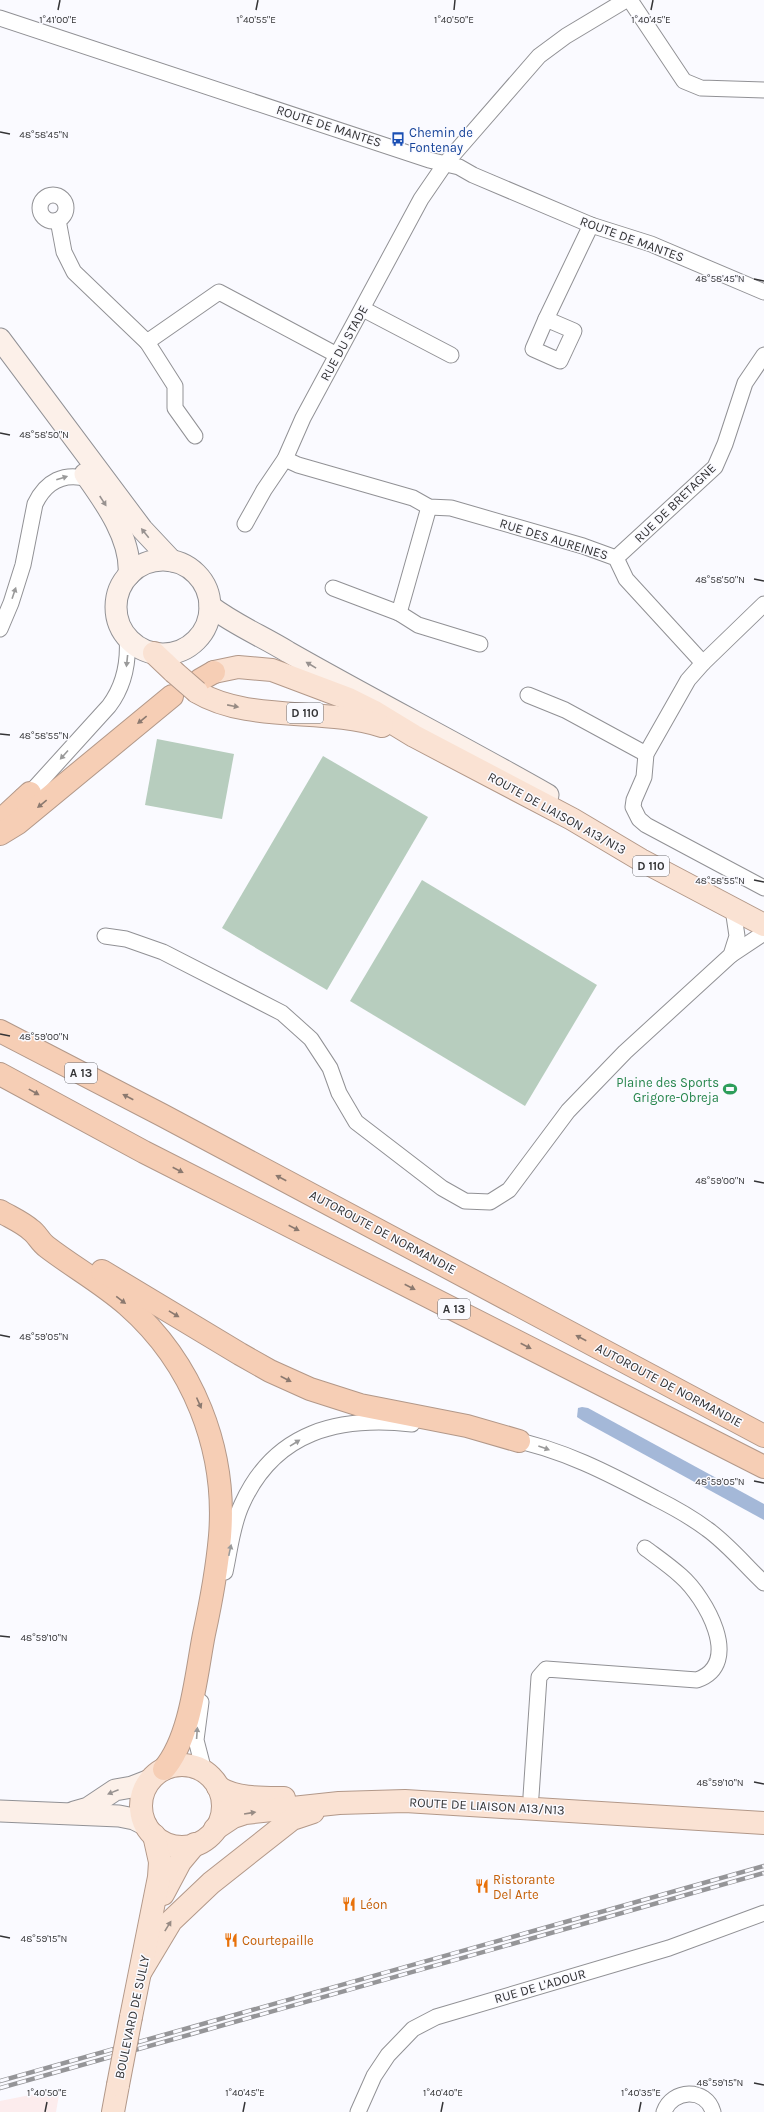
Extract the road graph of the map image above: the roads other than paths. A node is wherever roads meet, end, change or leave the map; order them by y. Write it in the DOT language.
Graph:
graph roads {
  1 [pos="626,0"];
  2 [pos="630,0"];
  3 [pos="0,18"];
  4 [pos="764,90"];
  5 [pos="445,164"];
  6 [pos="58,220"];
  7 [pos="591,225"];
  8 [pos="764,292"];
  9 [pos="363,309"];
  10 [pos="546,319"];
  11 [pos="0,339"];
  12 [pos="147,342"];
  13 [pos="0,355"];
  14 [pos="337,355"];
  15 [pos="451,355"];
  16 [pos="764,355"];
  17 [pos="195,436"];
  18 [pos="285,458"];
  19 [pos="88,479"];
  20 [pos="429,507"];
  21 [pos="246,524"];
  22 [pos="616,558"];
  23 [pos="172,561"];
  24 [pos="129,575"];
  25 [pos="333,588"];
  26 [pos="764,604"];
  27 [pos="210,606"];
  28 [pos="398,613"];
  29 [pos="0,629"];
  30 [pos="127,637"];
  31 [pos="480,644"];
  32 [pos="154,653"];
  33 [pos="703,662"];
  34 [pos="204,681"];
  35 [pos="528,695"];
  36 [pos="172,696"];
  37 [pos="414,736"];
  38 [pos="646,754"];
  39 [pos="30,792"];
  40 [pos="0,810"];
  41 [pos="572,819"];
  42 [pos="0,820"];
  43 [pos="0,834"];
  44 [pos="764,888"];
  45 [pos="733,909"];
  46 [pos="762,922"];
  47 [pos="105,936"];
  48 [pos="731,955"];
  49 [pos="0,1031"];
  50 [pos="0,1074"];
  51 [pos="0,1211"];
  52 [pos="32,1230"];
  53 [pos="764,1436"];
  54 [pos="519,1440"];
  55 [pos="764,1467"];
  56 [pos="645,1548"];
  57 [pos="764,1583"];
  58 [pos="157,1775"];
  59 [pos="211,1779"];
  60 [pos="531,1796"];
  61 [pos="339,1803"];
  62 [pos="0,1811"];
  63 [pos="764,1811"];
  64 [pos="70,1812"];
  65 [pos="764,1822"];
  66 [pos="215,1829"];
  67 [pos="150,1830"];
  68 [pos="195,1844"];
  69 [pos="764,1913"];
  70 [pos="152,1922"];
  71 [pos="141,1971"];
  72 [pos="114,2112"];
  73 [pos="358,2112"];
  74 [pos="664,2112"];
  75 [pos="713,2112"];
  1 -- 5 [label="street"];
  2 -- 4 [label="street"];
  3 -- 5 [label="street, ROUTE DE MANTES"];
  5 -- 7 [label="street, ROUTE DE MANTES"];
  5 -- 9 [label="street, RUE DU STADE"];
  6 -- 12 [label="street"];
  7 -- 8 [label="street, ROUTE DE MANTES"];
  7 -- 10 [label="street"];
  9 -- 14 [label="street, RUE DU STADE"];
  9 -- 15 [label="street"];
  23 -- 11 [label="main road, one-way"];
  12 -- 14 [label="street"];
  12 -- 17 [label="street"];
  13 -- 19 [label="main road"];
  14 -- 18 [label="street, RUE DU STADE"];
  16 -- 22 [label="street, RUE DE BRETAGNE"];
  18 -- 20 [label="street, RUE DES AUREINES"];
  18 -- 21 [label="street, RUE DU STADE"];
  19 -- 24 [label="main road, one-way"];
  29 -- 19 [label="street, one-way"];
  20 -- 22 [label="street, RUE DES AUREINES"];
  20 -- 28 [label="street"];
  22 -- 33 [label="street, RUE DES AUREINES"];
  23 -- 24 [label="main road"];
  23 -- 27 [label="main road"];
  24 -- 30 [label="main road"];
  25 -- 28 [label="street"];
  26 -- 33 [label="street"];
  27 -- 32 [label="main road"];
  41 -- 27 [label="main road, D 110, one-way"];
  28 -- 31 [label="street"];
  30 -- 32 [label="main road"];
  30 -- 39 [label="street, one-way"];
  32 -- 34 [label="main road, D 110, bridge"];
  33 -- 38 [label="street"];
  34 -- 37 [label="main road, D 110, one-way"];
  34 -- 37 [label="main road"];
  35 -- 38 [label="street"];
  36 -- 43 [label="highway, one-way"];
  37 -- 41 [label="main road, ROUTE DE LIAISON A13/N13 / D 110"];
  38 -- 44 [label="street"];
  39 -- 40 [label="street"];
  39 -- 42 [label="highway"];
  41 -- 45 [label="main road, ROUTE DE LIAISON A13/N13 / D 110"];
  45 -- 46 [label="main road, ROUTE DE LIAISON A13/N13 / D 110"];
  45 -- 48 [label="street"];
  46 -- 48 [label="street"];
  47 -- 48 [label="street"];
  53 -- 49 [label="highway, AUTOROUTE DE NORMANDIE / A 13, one-way"];
  50 -- 55 [label="highway, A 13, one-way"];
  51 -- 52 [label="highway"];
  52 -- 54 [label="highway, one-way"];
  52 -- 58 [label="highway, one-way"];
  54 -- 57 [label="street, one-way"];
  59 -- 54 [label="street, one-way"];
  56 -- 60 [label="street"];
  58 -- 59 [label="main road"];
  58 -- 64 [label="main road, one-way"];
  58 -- 67 [label="main road"];
  59 -- 60 [label="main road, ROUTE DE LIAISON A13/N13"];
  59 -- 66 [label="main road"];
  60 -- 63 [label="main road, ROUTE DE LIAISON A13/N13"];
  61 -- 65 [label="main road, ROUTE DE LIAISON A13/N13"];
  66 -- 61 [label="main road, ROUTE DE LIAISON A13/N13, one-way"];
  71 -- 61 [label="main road, one-way"];
  62 -- 64 [label="main road"];
  64 -- 67 [label="main road"];
  66 -- 68 [label="main road"];
  67 -- 68 [label="main road"];
  67 -- 70 [label="main road"];
  68 -- 70 [label="main road"];
  69 -- 73 [label="street, RUE DE L'ADOUR"];
  70 -- 71 [label="main road, BOULEVARD DE SULLY"];
  71 -- 72 [label="main road, BOULEVARD DE SULLY, bridge"];
  74 -- 75 [label="street"];
}
